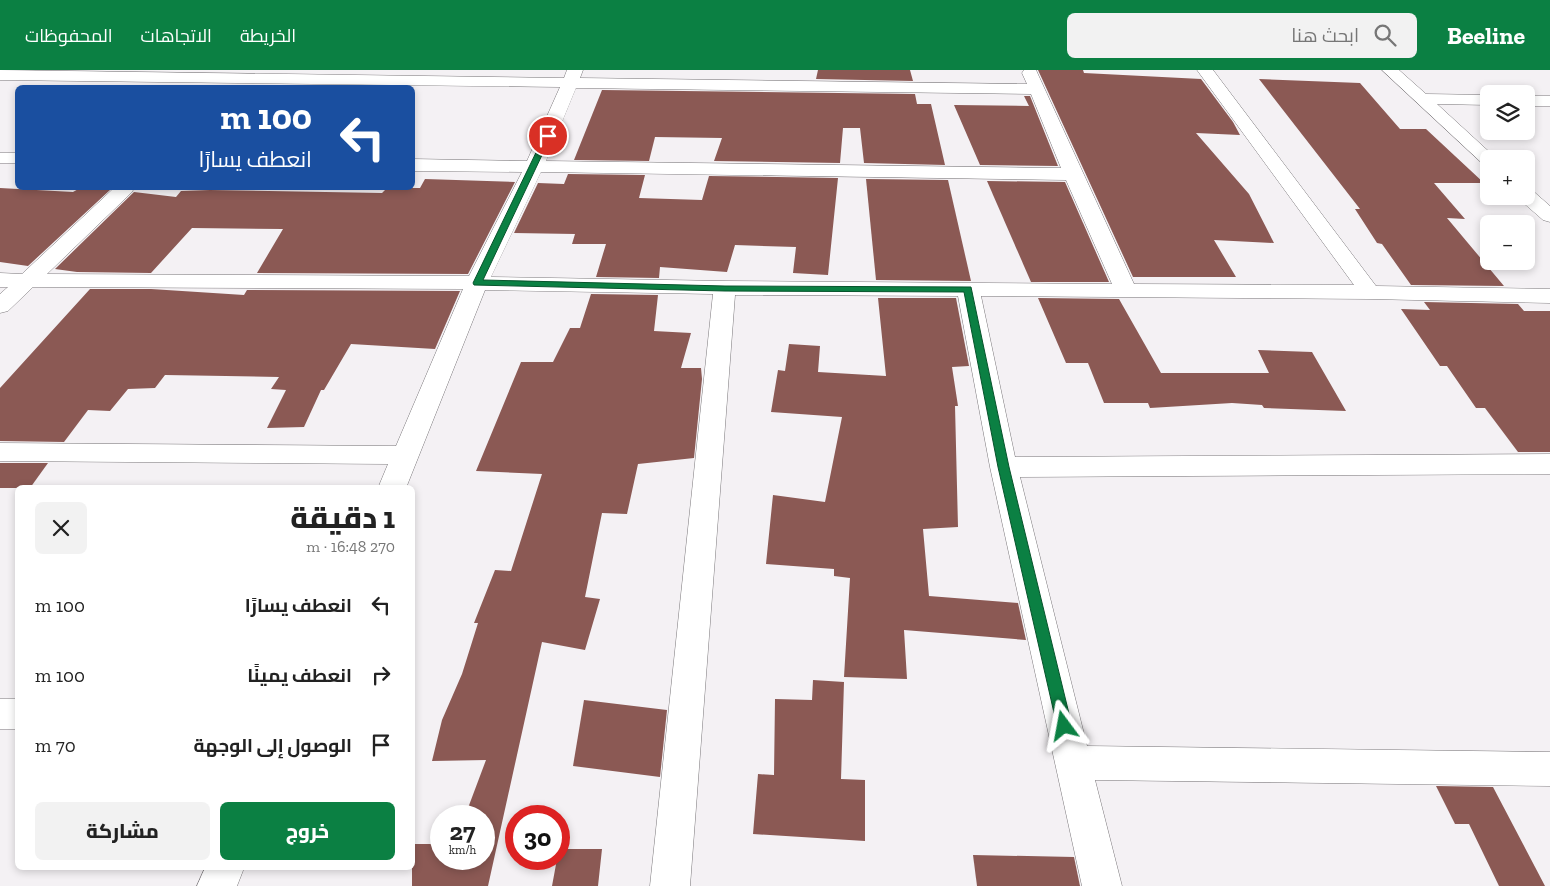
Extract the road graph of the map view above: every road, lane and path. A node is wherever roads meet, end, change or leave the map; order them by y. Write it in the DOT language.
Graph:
graph roads {
  1 [pos="1029,70"];
  2 [pos="1205,70"];
  3 [pos="1390,70"];
  4 [pos="0,75"];
  5 [pos="572,76"];
  6 [pos="238,78"];
  7 [pos="1037,89"];
  8 [pos="1422,99"];
  9 [pos="1480,100"];
  10 [pos="1535,101"];
  11 [pos="1550,101"];
  12 [pos="1480,152"];
  13 [pos="0,158"];
  14 [pos="15,158"];
  15 [pos="415,165"];
  16 [pos="534,167"];
  17 [pos="1073,174"];
  18 [pos="123,190"];
  19 [pos="1535,202"];
  20 [pos="1550,216"];
  21 [pos="0,280"];
  22 [pos="27,280"];
  23 [pos="477,283"];
  24 [pos="725,288"];
  25 [pos="968,289"];
  26 [pos="1126,291"];
  27 [pos="1370,292"];
  28 [pos="1550,296"];
  29 [pos="0,306"];
  30 [pos="0,452"];
  31 [pos="407,455"];
  32 [pos="1550,464"];
  33 [pos="1004,467"];
  34 [pos="393,485"];
  35 [pos="0,714"];
  36 [pos="15,714"];
  37 [pos="1073,763"];
  38 [pos="1550,769"];
  39 [pos="224,870"];
  40 [pos="217,886"];
  41 [pos="670,886"];
  42 [pos="1102,886"];
  1 -- 7 [label="street"];
  2 -- 27 [label="street"];
  3 -- 8 [label="street"];
  4 -- 6 [label="street"];
  5 -- 6 [label="street"];
  5 -- 7 [label="street"];
  5 -- 16 [label="street"];
  7 -- 17 [label="street"];
  8 -- 9 [label="street"];
  8 -- 12 [label="street"];
  10 -- 11 [label="street"];
  13 -- 14 [label="street"];
  15 -- 16 [label="street"];
  16 -- 17 [label="street"];
  16 -- 23 [label="street"];
  17 -- 26 [label="street"];
  18 -- 22 [label="street"];
  19 -- 20 [label="street"];
  21 -- 22 [label="street"];
  22 -- 23 [label="street"];
  22 -- 29 [label="street"];
  23 -- 24 [label="street"];
  23 -- 31 [label="street"];
  24 -- 25 [label="street"];
  24 -- 41 [label="street"];
  25 -- 26 [label="street"];
  25 -- 33 [label="street"];
  26 -- 27 [label="street"];
  27 -- 28 [label="street"];
  30 -- 31 [label="street"];
  31 -- 34 [label="street"];
  32 -- 33 [label="street"];
  33 -- 37 [label="street"];
  35 -- 36 [label="street"];
  37 -- 38 [label="street"];
  37 -- 42 [label="street"];
  39 -- 40 [label="street"];
}
